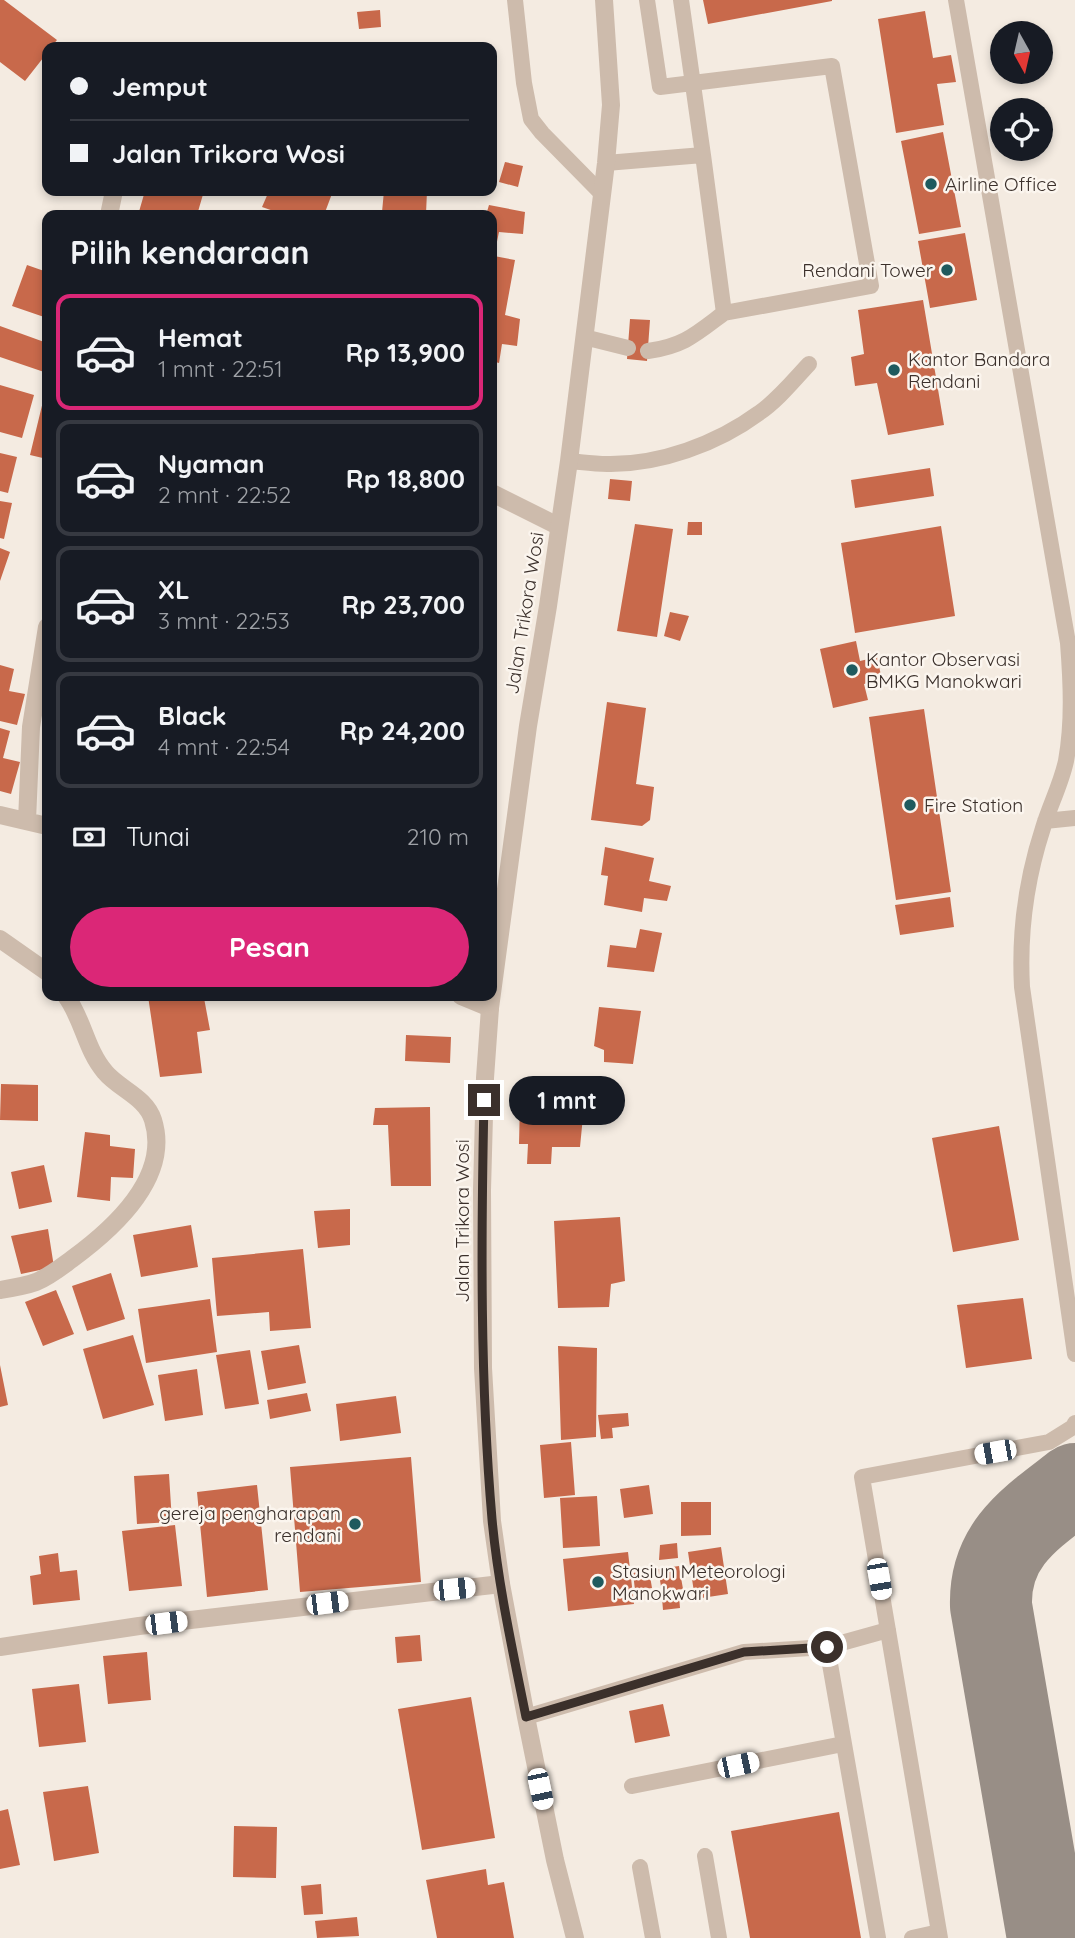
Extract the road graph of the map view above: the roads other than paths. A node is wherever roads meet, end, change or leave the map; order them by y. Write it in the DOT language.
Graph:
graph roads {
  1 [pos="515,0"];
  2 [pos="604,0"];
  3 [pos="648,0"];
  4 [pos="681,0"];
  5 [pos="956,0"];
  6 [pos="694,84"];
  7 [pos="703,155"];
  8 [pos="606,163"];
  9 [pos="602,194"];
  10 [pos="724,313"];
  11 [pos="584,337"];
  12 [pos="628,348"];
  13 [pos="648,351"];
  14 [pos="809,364"];
  15 [pos="569,460"];
  16 [pos="497,496"];
  17 [pos="558,526"];
  18 [pos="42,658"];
  19 [pos="0,815"];
  20 [pos="1075,818"];
  21 [pos="27,821"];
  22 [pos="1045,821"];
  23 [pos="42,825"];
  24 [pos="0,939"];
  25 [pos="497,956"];
  26 [pos="42,968"];
  27 [pos="68,1001"];
  28 [pos="473,1001"];
  29 [pos="491,1001"];
  30 [pos="490,1008"];
  31 [pos="0,1290"];
  32 [pos="1075,1354"];
  33 [pos="1075,1423"];
  34 [pos="501,1584"];
  35 [pos="888,1630"];
  36 [pos="0,1647"];
  37 [pos="827,1647"];
  38 [pos="526,1717"];
  39 [pos="843,1744"];
  40 [pos="632,1786"];
  41 [pos="705,1856"];
  42 [pos="640,1867"];
  43 [pos="939,1935"];
  44 [pos="575,1938"];
  45 [pos="653,1938"];
  46 [pos="719,1938"];
  47 [pos="878,1938"];
  48 [pos="912,1938"];
  1 -- 9 [label="lane"];
  2 -- 8 [label="street, Jalan Trikora Wosi"];
  3 -- 6 [label="lane"];
  4 -- 6 [label="lane"];
  5 -- 22 [label="lane"];
  6 -- 7 [label="lane"];
  6 -- 10 [label="lane"];
  7 -- 8 [label="lane"];
  7 -- 10 [label="lane"];
  8 -- 9 [label="street, Jalan Trikora Wosi"];
  9 -- 11 [label="street, Jalan Trikora Wosi"];
  10 -- 13 [label="lane"];
  11 -- 12 [label="lane"];
  11 -- 15 [label="street, Jalan Trikora Wosi"];
  14 -- 15 [label="lane"];
  15 -- 17 [label="street, Jalan Trikora Wosi"];
  16 -- 17 [label="street"];
  17 -- 25 [label="street, Jalan Trikora Wosi"];
  18 -- 21 [label="street"];
  19 -- 21 [label="street"];
  20 -- 22 [label="lane"];
  21 -- 23 [label="street"];
  22 -- 32 [label="lane"];
  24 -- 26 [label="street"];
  27 -- 31 [label="street"];
  28 -- 30 [label="street"];
  29 -- 30 [label="street, Jalan Trikora Wosi"];
  30 -- 34 [label="street, Jalan Trikora Wosi"];
  33 -- 35 [label="lane"];
  34 -- 36 [label="street"];
  34 -- 38 [label="street, Jalan Trikora Wosi"];
  35 -- 37 [label="lane"];
  35 -- 43 [label="lane"];
  37 -- 38 [label="lane"];
  37 -- 39 [label="lane"];
  38 -- 44 [label="street, Jalan Trikora Wosi"];
  39 -- 40 [label="lane"];
  39 -- 47 [label="lane"];
  41 -- 46 [label="lane"];
  42 -- 45 [label="lane"];
  43 -- 48 [label="lane"];
}
